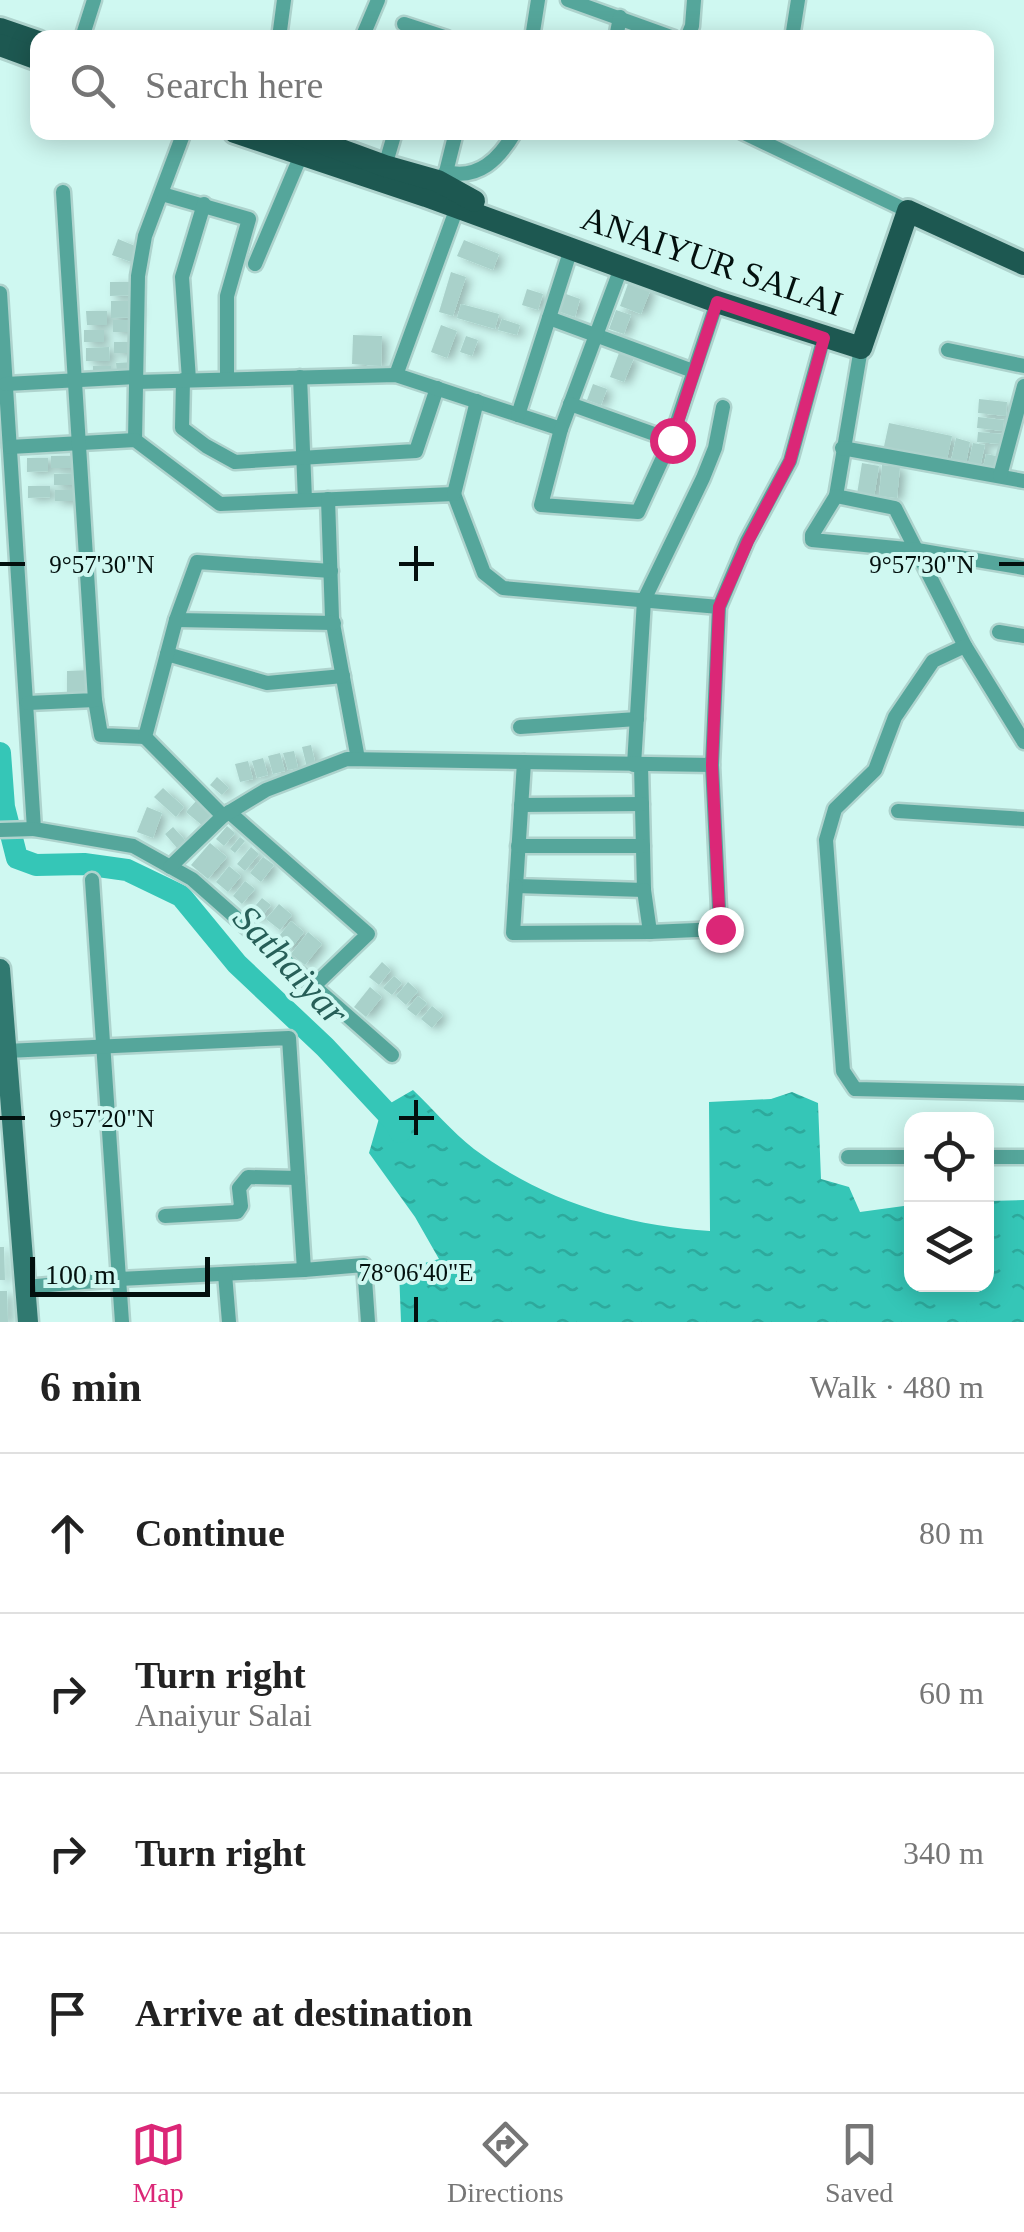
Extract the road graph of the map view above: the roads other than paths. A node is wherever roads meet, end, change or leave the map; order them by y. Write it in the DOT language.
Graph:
graph roads {
  1 [pos="94,0"];
  2 [pos="284,0"];
  3 [pos="378,0"];
  4 [pos="538,0"];
  5 [pos="568,0"];
  6 [pos="694,0"];
  7 [pos="798,0"];
  8 [pos="620,17"];
  9 [pos="404,24"];
  10 [pos="0,29"];
  11 [pos="85,30"];
  12 [pos="281,30"];
  13 [pos="365,30"];
  14 [pos="417,30"];
  15 [pos="533,30"];
  16 [pos="618,30"];
  17 [pos="662,30"];
  18 [pos="689,30"];
  19 [pos="793,30"];
  20 [pos="30,39"];
  21 [pos="0,45"];
  22 [pos="30,56"];
  23 [pos="181,140"];
  24 [pos="334,140"];
  25 [pos="393,140"];
  26 [pos="454,140"];
  27 [pos="510,140"];
  28 [pos="758,140"];
  29 [pos="780,140"];
  30 [pos="300,142"];
  31 [pos="779,151"];
  32 [pos="385,166"];
  33 [pos="442,177"];
  34 [pos="63,192"];
  35 [pos="162,194"];
  36 [pos="458,202"];
  37 [pos="204,204"];
  38 [pos="908,211"];
  39 [pos="249,219"];
  40 [pos="269,227"];
  41 [pos="571,249"];
  42 [pos="256,264"];
  43 [pos="1024,264"];
  44 [pos="621,268"];
  45 [pos="0,294"];
  46 [pos="717,302"];
  47 [pos="548,318"];
  48 [pos="595,335"];
  49 [pos="824,338"];
  50 [pos="863,341"];
  51 [pos="948,350"];
  52 [pos="1024,366"];
  53 [pos="694,371"];
  54 [pos="396,375"];
  55 [pos="300,377"];
  56 [pos="136,379"];
  57 [pos="227,379"];
  58 [pos="76,380"];
  59 [pos="186,380"];
  60 [pos="6,384"];
  61 [pos="1024,386"];
  62 [pos="437,388"];
  63 [pos="477,401"];
  64 [pos="570,404"];
  65 [pos="723,408"];
  66 [pos="518,415"];
  67 [pos="561,429"];
  68 [pos="135,440"];
  69 [pos="672,440"];
  70 [pos="80,443"];
  71 [pos="10,446"];
  72 [pos="842,448"];
  73 [pos="303,458"];
  74 [pos="1000,476"];
  75 [pos="1024,481"];
  76 [pos="454,494"];
  77 [pos="836,496"];
  78 [pos="328,499"];
  79 [pos="305,500"];
  80 [pos="917,550"];
  81 [pos="1024,568"];
  82 [pos="331,571"];
  83 [pos="644,600"];
  84 [pos="719,607"];
  85 [pos="176,620"];
  86 [pos="334,624"];
  87 [pos="999,632"];
  88 [pos="1023,632"];
  89 [pos="966,646"];
  90 [pos="167,654"];
  91 [pos="343,676"];
  92 [pos="95,700"];
  93 [pos="28,702"];
  94 [pos="1002,706"];
  95 [pos="1024,709"];
  96 [pos="636,719"];
  97 [pos="520,727"];
  98 [pos="145,737"];
  99 [pos="1024,742"];
  100 [pos="358,759"];
  101 [pos="524,762"];
  102 [pos="637,765"];
  103 [pos="712,765"];
  104 [pos="642,804"];
  105 [pos="521,805"];
  106 [pos="898,811"];
  107 [pos="226,814"];
  108 [pos="1024,818"];
  109 [pos="29,829"];
  110 [pos="1,830"];
  111 [pos="518,846"];
  112 [pos="643,846"];
  113 [pos="170,867"];
  114 [pos="92,880"];
  115 [pos="516,886"];
  116 [pos="644,890"];
  117 [pos="650,932"];
  118 [pos="0,969"];
  119 [pos="314,986"];
  120 [pos="104,1046"];
  121 [pos="6,1051"];
  122 [pos="392,1055"];
  123 [pos="1024,1093"];
  124 [pos="994,1156"];
  125 [pos="848,1157"];
  126 [pos="904,1157"];
  127 [pos="1024,1158"];
  128 [pos="298,1178"];
  129 [pos="165,1216"];
  130 [pos="304,1270"];
  131 [pos="225,1274"];
  132 [pos="119,1279"];
  133 [pos="25,1287"];
  134 [pos="28,1322"];
  135 [pos="122,1322"];
  136 [pos="229,1322"];
  137 [pos="368,1322"];
  1 -- 11 [label="street"];
  2 -- 12 [label="street"];
  3 -- 13 [label="street"];
  4 -- 15 [label="street"];
  5 -- 8 [label="street"];
  6 -- 18 [label="street"];
  7 -- 19 [label="street"];
  8 -- 16 [label="street"];
  8 -- 17 [label="street"];
  9 -- 14 [label="street"];
  10 -- 20 [label="main road"];
  21 -- 22 [label="main road"];
  23 -- 35 [label="street"];
  24 -- 30 [label="main road, ANAIYUR SALAI"];
  24 -- 32 [label="main road, ANAIYUR SALAI"];
  25 -- 32 [label="street"];
  26 -- 33 [label="street"];
  27 -- 33 [label="street"];
  28 -- 31 [label="street"];
  29 -- 31 [label="street"];
  30 -- 36 [label="main road, ANAIYUR SALAI"];
  30 -- 40 [label="street"];
  31 -- 38 [label="street"];
  32 -- 33 [label="main road, ANAIYUR SALAI"];
  33 -- 36 [label="main road, ANAIYUR SALAI"];
  34 -- 58 [label="street"];
  35 -- 37 [label="street"];
  35 -- 56 [label="street"];
  36 -- 41 [label="main road, ANAIYUR SALAI"];
  36 -- 50 [label="main road, ANAIYUR SALAI"];
  36 -- 54 [label="street"];
  37 -- 39 [label="street"];
  37 -- 59 [label="street"];
  38 -- 43 [label="main road"];
  38 -- 50 [label="main road"];
  39 -- 40 [label="street"];
  39 -- 57 [label="street"];
  40 -- 42 [label="street"];
  41 -- 44 [label="main road, ANAIYUR SALAI"];
  41 -- 47 [label="street"];
  44 -- 46 [label="main road, ANAIYUR SALAI"];
  44 -- 48 [label="street"];
  45 -- 60 [label="street"];
  46 -- 49 [label="main road, ANAIYUR SALAI"];
  46 -- 53 [label="street"];
  47 -- 48 [label="street"];
  47 -- 66 [label="street"];
  48 -- 53 [label="street"];
  48 -- 64 [label="street"];
  49 -- 50 [label="main road, ANAIYUR SALAI"];
  49 -- 84 [label="street"];
  50 -- 72 [label="street"];
  51 -- 52 [label="street"];
  53 -- 69 [label="street"];
  54 -- 55 [label="street"];
  54 -- 62 [label="street"];
  55 -- 57 [label="street"];
  55 -- 73 [label="street"];
  56 -- 58 [label="street"];
  56 -- 59 [label="street"];
  56 -- 68 [label="street"];
  57 -- 59 [label="street"];
  58 -- 60 [label="street"];
  58 -- 70 [label="street"];
  59 -- 73 [label="street"];
  60 -- 71 [label="street"];
  61 -- 74 [label="street"];
  62 -- 63 [label="street"];
  62 -- 73 [label="street"];
  63 -- 66 [label="street"];
  63 -- 76 [label="street"];
  64 -- 67 [label="street"];
  64 -- 69 [label="street"];
  65 -- 83 [label="street"];
  66 -- 67 [label="street"];
  67 -- 69 [label="street"];
  68 -- 70 [label="street"];
  68 -- 79 [label="street"];
  70 -- 71 [label="street"];
  70 -- 92 [label="street"];
  71 -- 93 [label="street"];
  72 -- 74 [label="street"];
  72 -- 77 [label="street"];
  73 -- 79 [label="street"];
  74 -- 75 [label="street"];
  76 -- 78 [label="street"];
  76 -- 83 [label="street"];
  77 -- 80 [label="street"];
  77 -- 80 [label="street"];
  78 -- 79 [label="street"];
  78 -- 82 [label="street"];
  80 -- 81 [label="street"];
  80 -- 89 [label="street"];
  82 -- 85 [label="street"];
  82 -- 86 [label="street"];
  83 -- 84 [label="street"];
  83 -- 96 [label="street"];
  84 -- 103 [label="street"];
  85 -- 86 [label="street"];
  85 -- 90 [label="street"];
  86 -- 91 [label="street"];
  87 -- 88 [label="street"];
  89 -- 94 [label="street"];
  89 -- 123 [label="street"];
  90 -- 91 [label="street"];
  90 -- 98 [label="street"];
  91 -- 100 [label="street"];
  92 -- 93 [label="street"];
  92 -- 98 [label="street"];
  93 -- 109 [label="street"];
  94 -- 95 [label="street"];
  94 -- 99 [label="street"];
  96 -- 97 [label="street"];
  96 -- 102 [label="street"];
  98 -- 107 [label="street"];
  100 -- 101 [label="street"];
  100 -- 107 [label="street"];
  101 -- 102 [label="street"];
  101 -- 105 [label="street"];
  102 -- 103 [label="street"];
  102 -- 104 [label="street"];
  103 -- 117 [label="street"];
  104 -- 105 [label="street"];
  104 -- 112 [label="street"];
  105 -- 111 [label="street"];
  106 -- 108 [label="street"];
  107 -- 113 [label="street"];
  107 -- 119 [label="street"];
  109 -- 110 [label="street"];
  109 -- 113 [label="street"];
  111 -- 112 [label="street"];
  111 -- 115 [label="street"];
  112 -- 116 [label="street"];
  113 -- 119 [label="street"];
  114 -- 120 [label="street"];
  115 -- 116 [label="street"];
  115 -- 117 [label="street"];
  116 -- 117 [label="street"];
  118 -- 121 [label="street"];
  119 -- 122 [label="street"];
  120 -- 121 [label="street"];
  120 -- 128 [label="street"];
  120 -- 132 [label="street"];
  121 -- 133 [label="street"];
  124 -- 127 [label="street"];
  125 -- 126 [label="street"];
  128 -- 129 [label="street"];
  128 -- 130 [label="street"];
  130 -- 131 [label="street"];
  130 -- 137 [label="street"];
  131 -- 132 [label="street"];
  131 -- 136 [label="street"];
  132 -- 133 [label="street"];
  132 -- 135 [label="street"];
  133 -- 134 [label="street"];
}
